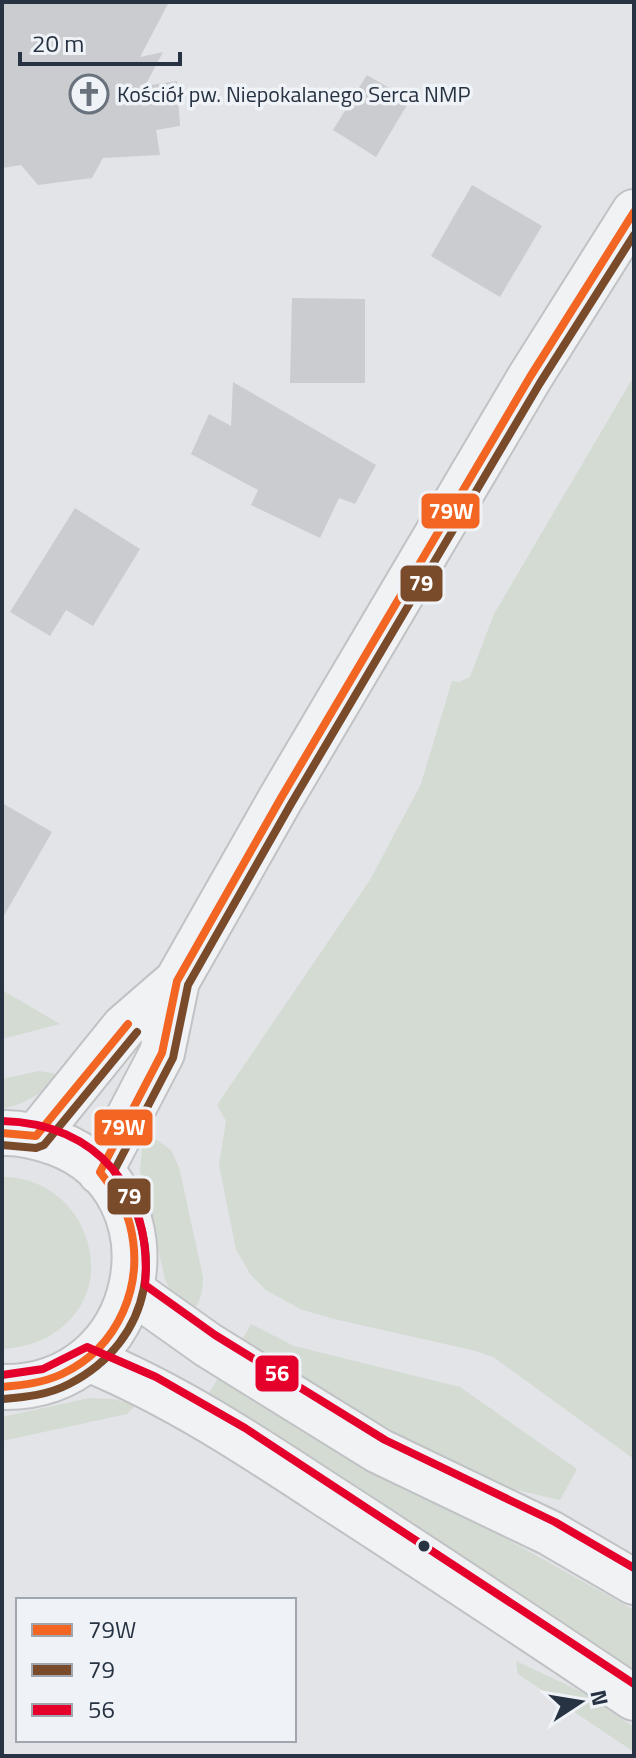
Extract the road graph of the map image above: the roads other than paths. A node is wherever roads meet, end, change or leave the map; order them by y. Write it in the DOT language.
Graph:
graph roads {
  1 [pos="634,212"];
  2 [pos="177,981"];
  3 [pos="19,1135"];
  4 [pos="100,1172"];
  5 [pos="132,1291"];
  6 [pos="88,1359"];
  7 [pos="2,1387"];
  8 [pos="634,1582"];
  9 [pos="634,1698"];
  1 -- 2 [label="street"];
  2 -- 3 [label="street"];
  2 -- 4 [label="street"];
  3 -- 4 [label="street"];
  4 -- 5 [label="street"];
  5 -- 6 [label="street"];
  5 -- 8 [label="street"];
  6 -- 7 [label="street"];
  6 -- 9 [label="street"];
}
